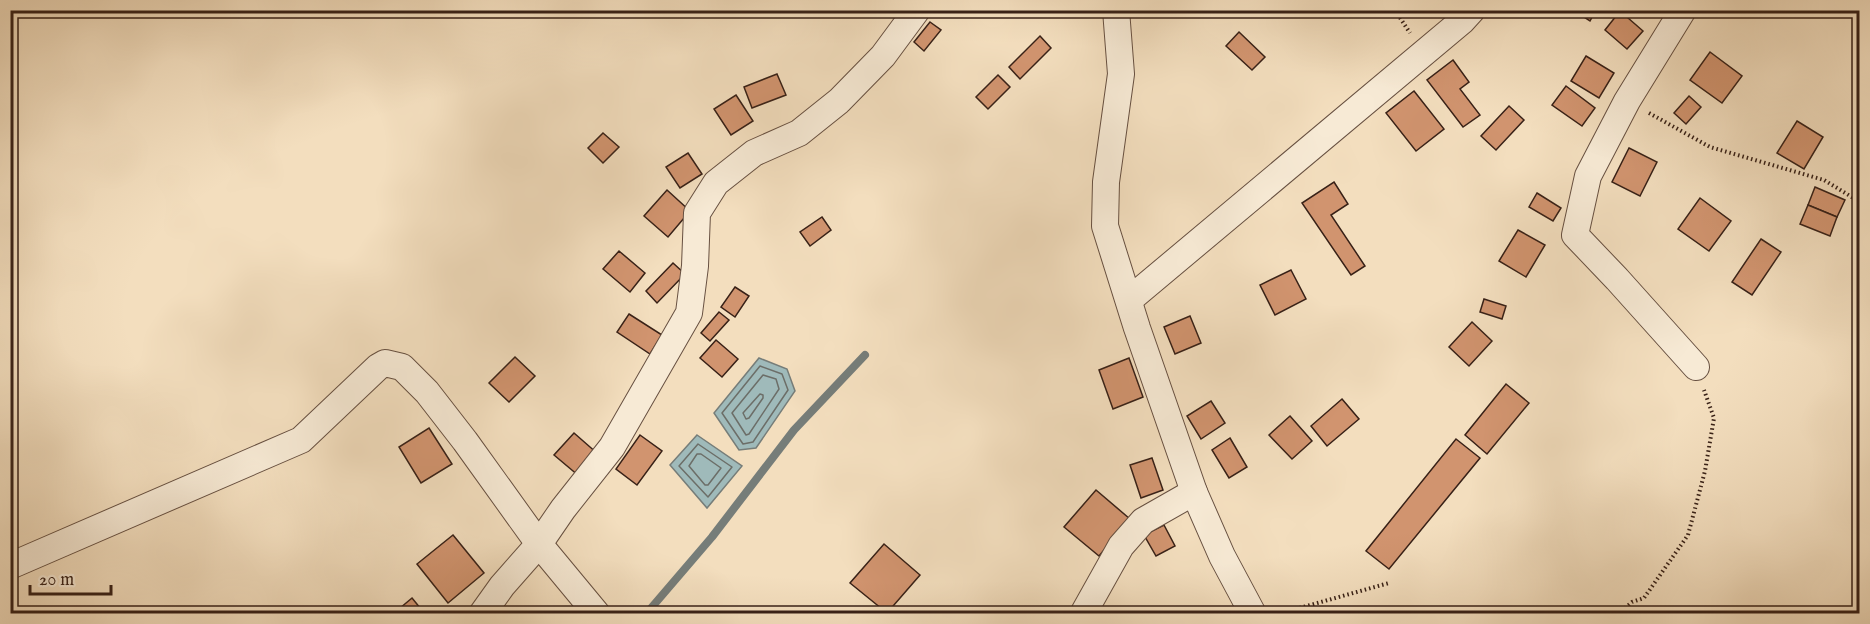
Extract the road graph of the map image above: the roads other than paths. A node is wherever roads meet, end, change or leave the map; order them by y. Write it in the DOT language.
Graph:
graph roads {
  1 [pos="917,10"];
  2 [pos="1116,10"];
  3 [pos="1472,10"];
  4 [pos="1683,10"];
  5 [pos="1129,300"];
  6 [pos="1696,367"];
  7 [pos="1194,492"];
  8 [pos="539,544"];
  9 [pos="10,566"];
  10 [pos="482,614"];
  11 [pos="597,614"];
  12 [pos="1083,614"];
  13 [pos="1253,614"];
  1 -- 8 [label="street"];
  2 -- 5 [label="street"];
  3 -- 5 [label="street"];
  4 -- 6 [label="street"];
  5 -- 7 [label="street"];
  7 -- 12 [label="street"];
  7 -- 13 [label="street"];
  8 -- 9 [label="street"];
  8 -- 10 [label="street"];
  8 -- 11 [label="street"];
}
